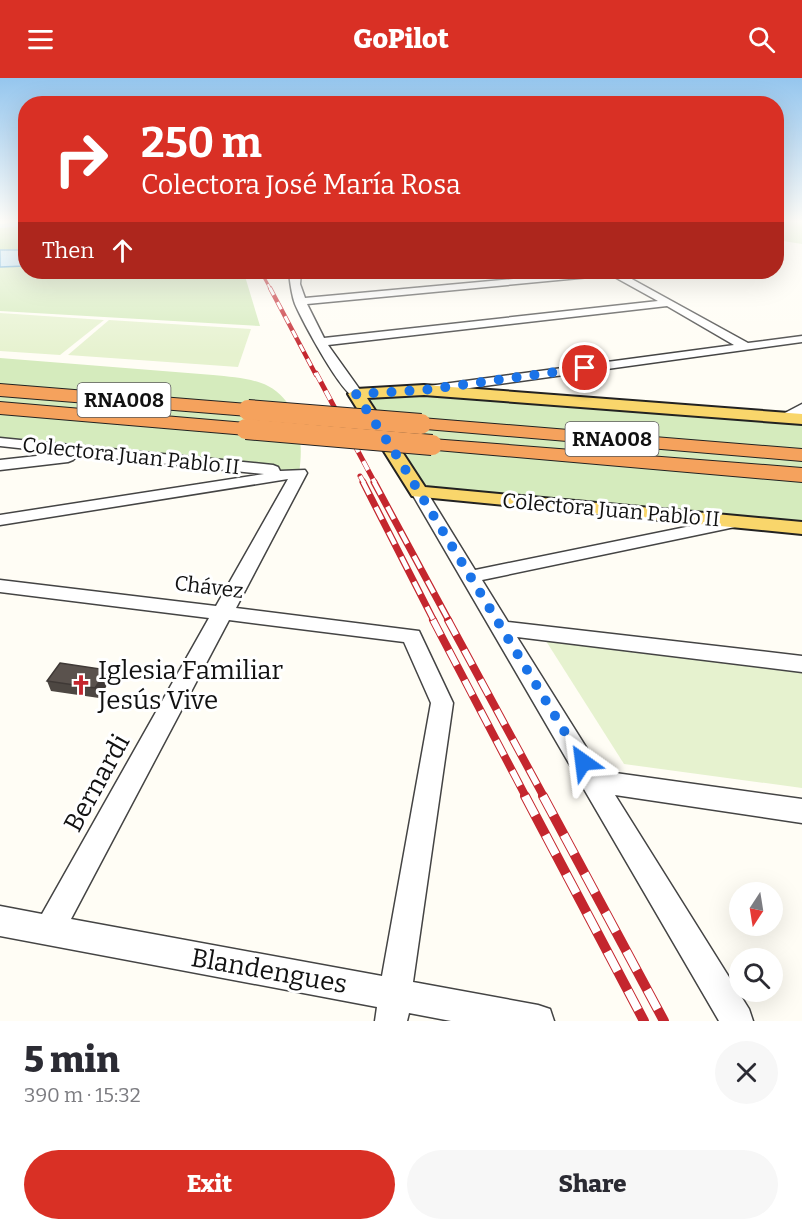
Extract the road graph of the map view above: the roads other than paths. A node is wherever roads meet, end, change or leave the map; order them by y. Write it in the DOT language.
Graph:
graph roads {
  1 [pos="293,279"];
  2 [pos="540,279"];
  3 [pos="625,279"];
  4 [pos="299,302"];
  5 [pos="668,303"];
  6 [pos="802,339"];
  7 [pos="322,342"];
  8 [pos="745,346"];
  9 [pos="0,390"];
  10 [pos="424,390"];
  11 [pos="356,394"];
  12 [pos="0,408"];
  13 [pos="802,408"];
  14 [pos="794,418"];
  15 [pos="247,419"];
  16 [pos="0,442"];
  17 [pos="102,453"];
  18 [pos="802,455"];
  19 [pos="0,465"];
  20 [pos="298,473"];
  21 [pos="802,476"];
  22 [pos="419,492"];
  23 [pos="19,517"];
  24 [pos="0,520"];
  25 [pos="735,522"];
  26 [pos="802,528"];
  27 [pos="0,535"];
  28 [pos="469,577"];
  29 [pos="0,586"];
  30 [pos="222,613"];
  31 [pos="502,628"];
  32 [pos="802,664"];
  33 [pos="595,781"];
  34 [pos="802,811"];
  35 [pos="0,921"];
  36 [pos="50,930"];
  37 [pos="394,1008"];
  38 [pos="538,1021"];
  39 [pos="737,1021"];
  1 -- 4 [label="street"];
  2 -- 4 [label="street"];
  3 -- 5 [label="street"];
  4 -- 7 [label="street"];
  5 -- 7 [label="street"];
  5 -- 8 [label="street"];
  6 -- 8 [label="street"];
  7 -- 11 [label="street"];
  8 -- 10 [label="street"];
  9 -- 15 [label="highway, RNA008"];
  10 -- 11 [label="main road"];
  10 -- 14 [label="main road"];
  11 -- 22 [label="main road"];
  12 -- 15 [label="highway, RNA008"];
  13 -- 14 [label="street"];
  15 -- 18 [label="highway, RNA008, bridge"];
  15 -- 21 [label="highway, RNA008, bridge"];
  16 -- 17 [label="street, Colectora Juan Pablo II"];
  17 -- 19 [label="street"];
  17 -- 20 [label="street, Colectora Juan Pablo II"];
  20 -- 23 [label="street"];
  20 -- 30 [label="street, Bernardi"];
  22 -- 25 [label="main road, Colectora Juan Pablo II"];
  22 -- 28 [label="street"];
  23 -- 24 [label="street"];
  23 -- 27 [label="street"];
  25 -- 26 [label="main road, Colectora Juan Pablo II"];
  25 -- 28 [label="street"];
  28 -- 31 [label="street"];
  29 -- 30 [label="street, Chávez"];
  30 -- 36 [label="street, Bernardi"];
  30 -- 37 [label="street, Chávez"];
  31 -- 32 [label="street"];
  31 -- 33 [label="street"];
  33 -- 34 [label="street"];
  33 -- 39 [label="street"];
  35 -- 36 [label="street, Blandengues"];
  36 -- 37 [label="street, Blandengues"];
  37 -- 38 [label="street, Blandengues"];
}
